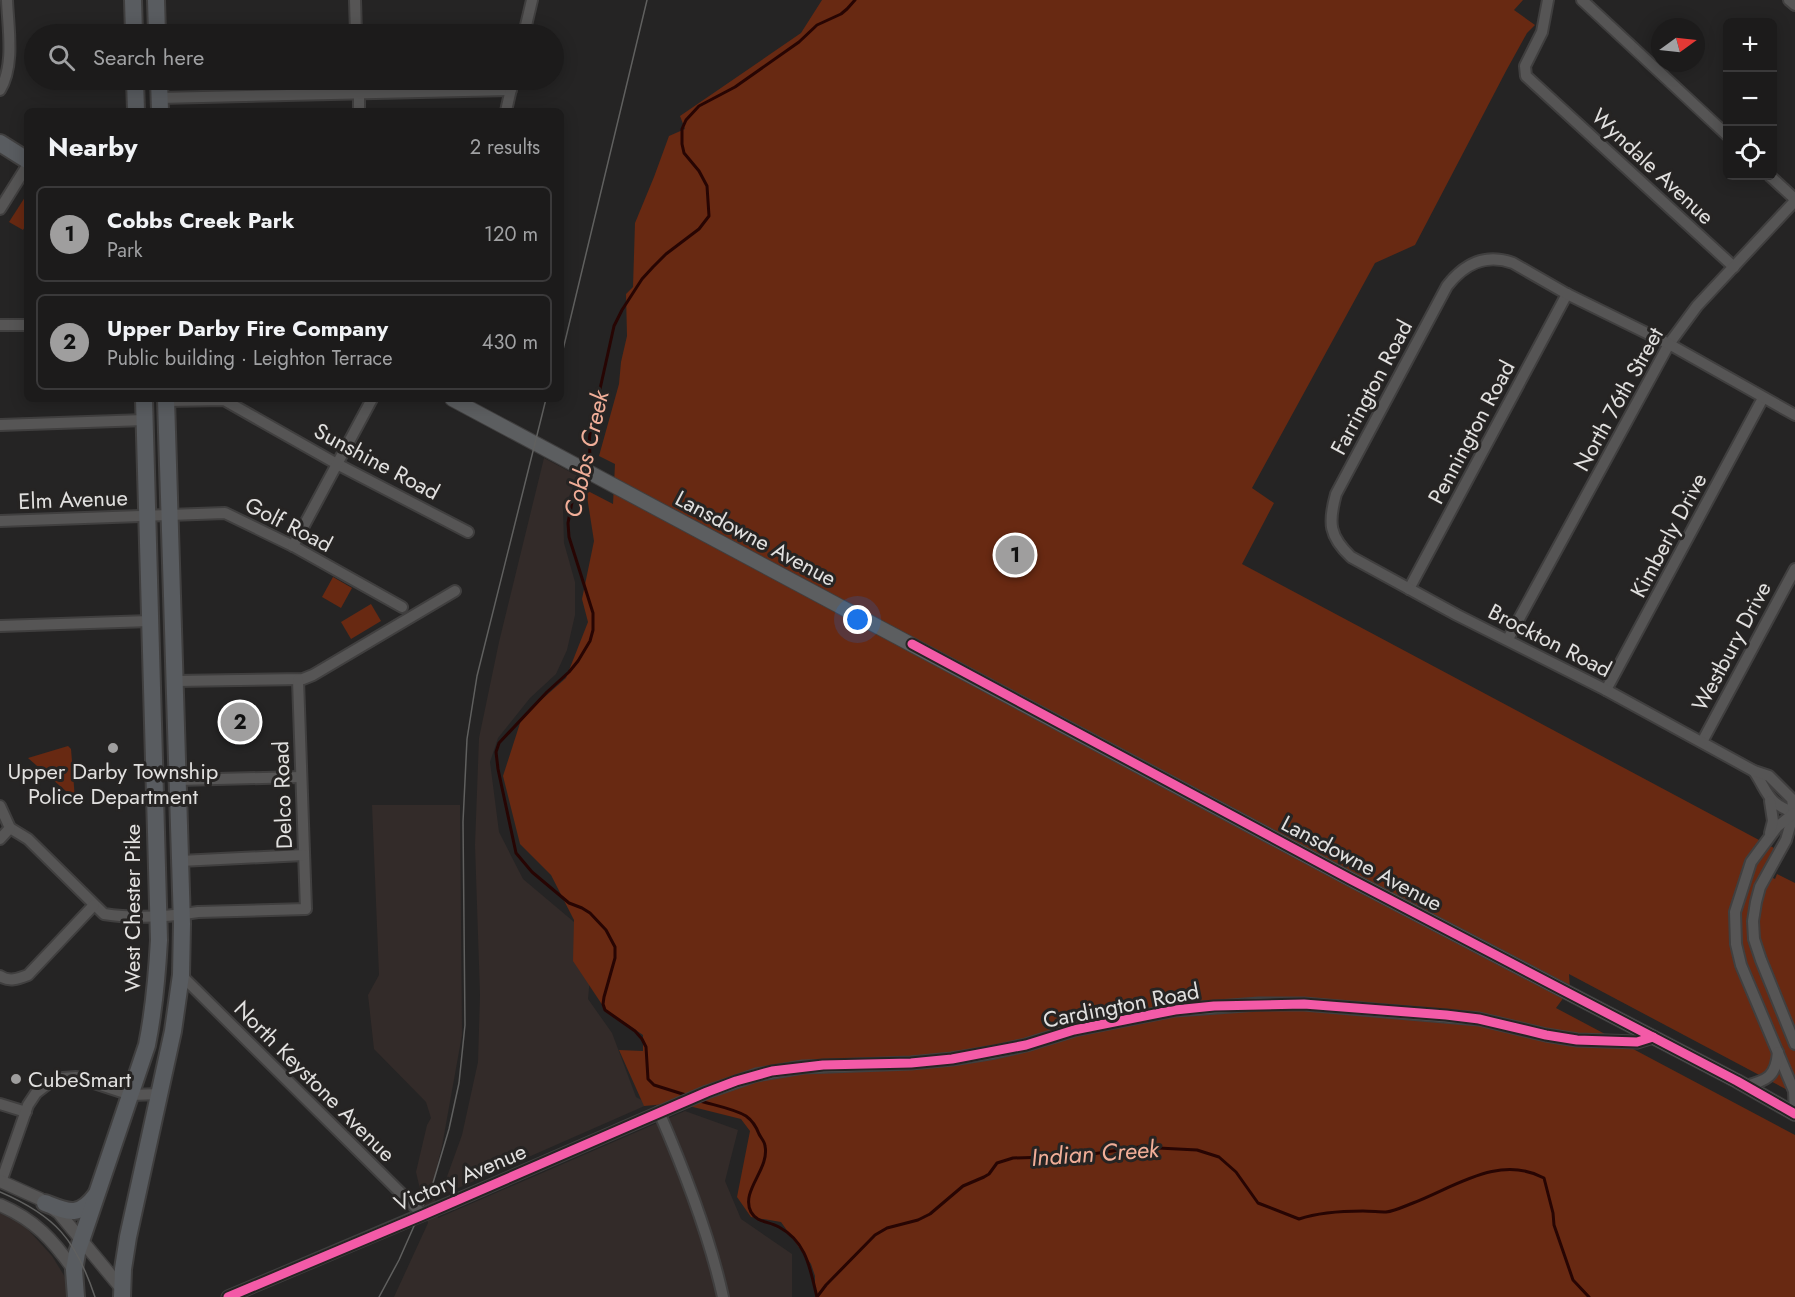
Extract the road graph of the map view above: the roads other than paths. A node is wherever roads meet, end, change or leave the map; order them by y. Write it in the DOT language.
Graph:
graph roads {
  1 [pos="8,0"];
  2 [pos="133,0"];
  3 [pos="156,0"];
  4 [pos="355,0"];
  5 [pos="532,0"];
  6 [pos="1548,0"];
  7 [pos="1582,0"];
  8 [pos="1789,0"];
  9 [pos="1795,5"];
  10 [pos="134,24"];
  11 [pos="157,24"];
  12 [pos="356,24"];
  13 [pos="526,24"];
  14 [pos="0,90"];
  15 [pos="135,90"];
  16 [pos="159,90"];
  17 [pos="359,90"];
  18 [pos="416,90"];
  19 [pos="511,90"];
  20 [pos="359,93"];
  21 [pos="160,105"];
  22 [pos="136,108"];
  23 [pos="359,108"];
  24 [pos="507,108"];
  25 [pos="1723,131"];
  26 [pos="0,143"];
  27 [pos="24,158"];
  28 [pos="24,171"];
  29 [pos="1774,180"];
  30 [pos="1795,200"];
  31 [pos="0,209"];
  32 [pos="1734,267"];
  33 [pos="1567,294"];
  34 [pos="24,325"];
  35 [pos="0,326"];
  36 [pos="1669,344"];
  37 [pos="1763,398"];
  38 [pos="144,402"];
  39 [pos="166,402"];
  40 [pos="228,402"];
  41 [pos="370,402"];
  42 [pos="458,402"];
  43 [pos="1795,415"];
  44 [pos="145,420"];
  45 [pos="0,425"];
  46 [pos="338,464"];
  47 [pos="170,515"];
  48 [pos="147,516"];
  49 [pos="0,520"];
  50 [pos="468,532"];
  51 [pos="1335,537"];
  52 [pos="293,546"];
  53 [pos="1795,569"];
  54 [pos="1409,589"];
  55 [pos="455,591"];
  56 [pos="402,608"];
  57 [pos="150,621"];
  58 [pos="0,626"];
  59 [pos="1508,639"];
  60 [pos="298,680"];
  61 [pos="175,681"];
  62 [pos="1606,690"];
  63 [pos="153,722"];
  64 [pos="176,722"];
  65 [pos="1702,742"];
  66 [pos="1754,771"];
  67 [pos="301,777"];
  68 [pos="178,780"];
  69 [pos="1770,801"];
  70 [pos="0,806"];
  71 [pos="1795,812"];
  72 [pos="10,828"];
  73 [pos="0,839"];
  74 [pos="1769,839"];
  75 [pos="304,855"];
  76 [pos="180,861"];
  77 [pos="94,905"];
  78 [pos="182,916"];
  79 [pos="158,917"];
  80 [pos="181,975"];
  81 [pos="0,976"];
  82 [pos="1653,1037"];
  83 [pos="1795,1044"];
  84 [pos="1778,1049"];
  85 [pos="1746,1086"];
  86 [pos="707,1092"];
  87 [pos="160,1094"];
  88 [pos="131,1095"];
  89 [pos="0,1104"];
  90 [pos="664,1110"];
  91 [pos="26,1112"];
  92 [pos="1795,1114"];
  93 [pos="1,1182"];
  94 [pos="96,1194"];
  95 [pos="45,1203"];
  96 [pos="0,1205"];
  97 [pos="418,1217"];
  98 [pos="81,1239"];
  99 [pos="74,1270"];
  100 [pos="123,1294"];
  101 [pos="76,1297"];
  102 [pos="228,1297"];
  103 [pos="723,1297"];
  1 -- 14 [label="street"];
  2 -- 10 [label="main road"];
  3 -- 11 [label="main road"];
  4 -- 12 [label="street"];
  5 -- 13 [label="street"];
  6 -- 32 [label="street, Wyndale Avenue"];
  7 -- 25 [label="street"];
  8 -- 9 [label="street"];
  15 -- 22 [label="main road"];
  16 -- 21 [label="main road"];
  17 -- 20 [label="street"];
  18 -- 20 [label="street"];
  19 -- 24 [label="street"];
  20 -- 21 [label="street"];
  20 -- 23 [label="street"];
  26 -- 27 [label="main road"];
  28 -- 31 [label="street"];
  29 -- 30 [label="street"];
  30 -- 32 [label="street, North 76th Street"];
  32 -- 36 [label="street, North 76th Street"];
  33 -- 36 [label="street"];
  33 -- 51 [label="street, Farrington Road"];
  33 -- 54 [label="street, Pennington Road"];
  34 -- 35 [label="street"];
  36 -- 37 [label="street"];
  36 -- 59 [label="street, North 76th Street"];
  37 -- 43 [label="street"];
  37 -- 62 [label="street, Kimberly Drive"];
  38 -- 44 [label="main road, West Chester Pike"];
  39 -- 47 [label="main road, West Chester Pike"];
  40 -- 46 [label="street, Sunshine Road"];
  41 -- 46 [label="street"];
  42 -- 82 [label="main road, Lansdowne Avenue"];
  44 -- 45 [label="street"];
  44 -- 48 [label="main road, West Chester Pike"];
  46 -- 50 [label="street, Sunshine Road"];
  46 -- 52 [label="street"];
  47 -- 48 [label="street, Golf Road"];
  47 -- 52 [label="street, Golf Road"];
  47 -- 61 [label="main road, West Chester Pike"];
  48 -- 49 [label="street, Elm Avenue"];
  48 -- 57 [label="main road, West Chester Pike"];
  51 -- 54 [label="street, Brockton Road"];
  52 -- 56 [label="street, Golf Road"];
  53 -- 65 [label="street, Westbury Drive"];
  54 -- 59 [label="street, Brockton Road"];
  55 -- 60 [label="street"];
  57 -- 58 [label="street"];
  57 -- 63 [label="main road, West Chester Pike"];
  59 -- 62 [label="street, Brockton Road"];
  60 -- 61 [label="street"];
  60 -- 67 [label="street, Delco Road"];
  61 -- 64 [label="main road, West Chester Pike"];
  62 -- 65 [label="street, Brockton Road"];
  63 -- 64 [label="main road"];
  63 -- 79 [label="main road, West Chester Pike"];
  64 -- 68 [label="main road, West Chester Pike"];
  65 -- 66 [label="street, Brockton Road"];
  66 -- 69 [label="street"];
  66 -- 71 [label="street, Brockton Road"];
  67 -- 68 [label="street"];
  67 -- 75 [label="street, Delco Road"];
  68 -- 76 [label="main road, West Chester Pike"];
  69 -- 71 [label="street"];
  69 -- 74 [label="street"];
  70 -- 72 [label="street"];
  71 -- 74 [label="street"];
  71 -- 83 [label="street"];
  72 -- 73 [label="street"];
  72 -- 77 [label="street"];
  74 -- 84 [label="street"];
  75 -- 76 [label="street"];
  75 -- 78 [label="street, Delco Road"];
  76 -- 78 [label="main road, West Chester Pike"];
  77 -- 79 [label="street"];
  77 -- 81 [label="street"];
  78 -- 79 [label="street"];
  78 -- 80 [label="main road, West Chester Pike"];
  79 -- 88 [label="main road, West Chester Pike"];
  80 -- 87 [label="main road, West Chester Pike"];
  80 -- 97 [label="street, North Keystone Avenue, bridge"];
  82 -- 85 [label="main road, Lansdowne Avenue"];
  82 -- 86 [label="street, Cardington Road"];
  84 -- 85 [label="street"];
  84 -- 92 [label="street"];
  85 -- 92 [label="main road, Lansdowne Avenue"];
  86 -- 90 [label="street, Victory Avenue"];
  87 -- 88 [label="street"];
  87 -- 100 [label="main road, West Chester Pike"];
  88 -- 91 [label="street"];
  88 -- 94 [label="main road, West Chester Pike"];
  89 -- 91 [label="street"];
  90 -- 97 [label="street, Victory Avenue, bridge"];
  90 -- 103 [label="street"];
  91 -- 93 [label="street"];
  93 -- 95 [label="street"];
  94 -- 95 [label="main road"];
  94 -- 98 [label="main road, West Chester Pike"];
  95 -- 98 [label="street"];
  96 -- 99 [label="street"];
  97 -- 102 [label="street, Victory Avenue"];
  98 -- 99 [label="main road, West Chester Pike"];
  98 -- 100 [label="street"];
  99 -- 101 [label="main road, West Chester Pike"];
}
